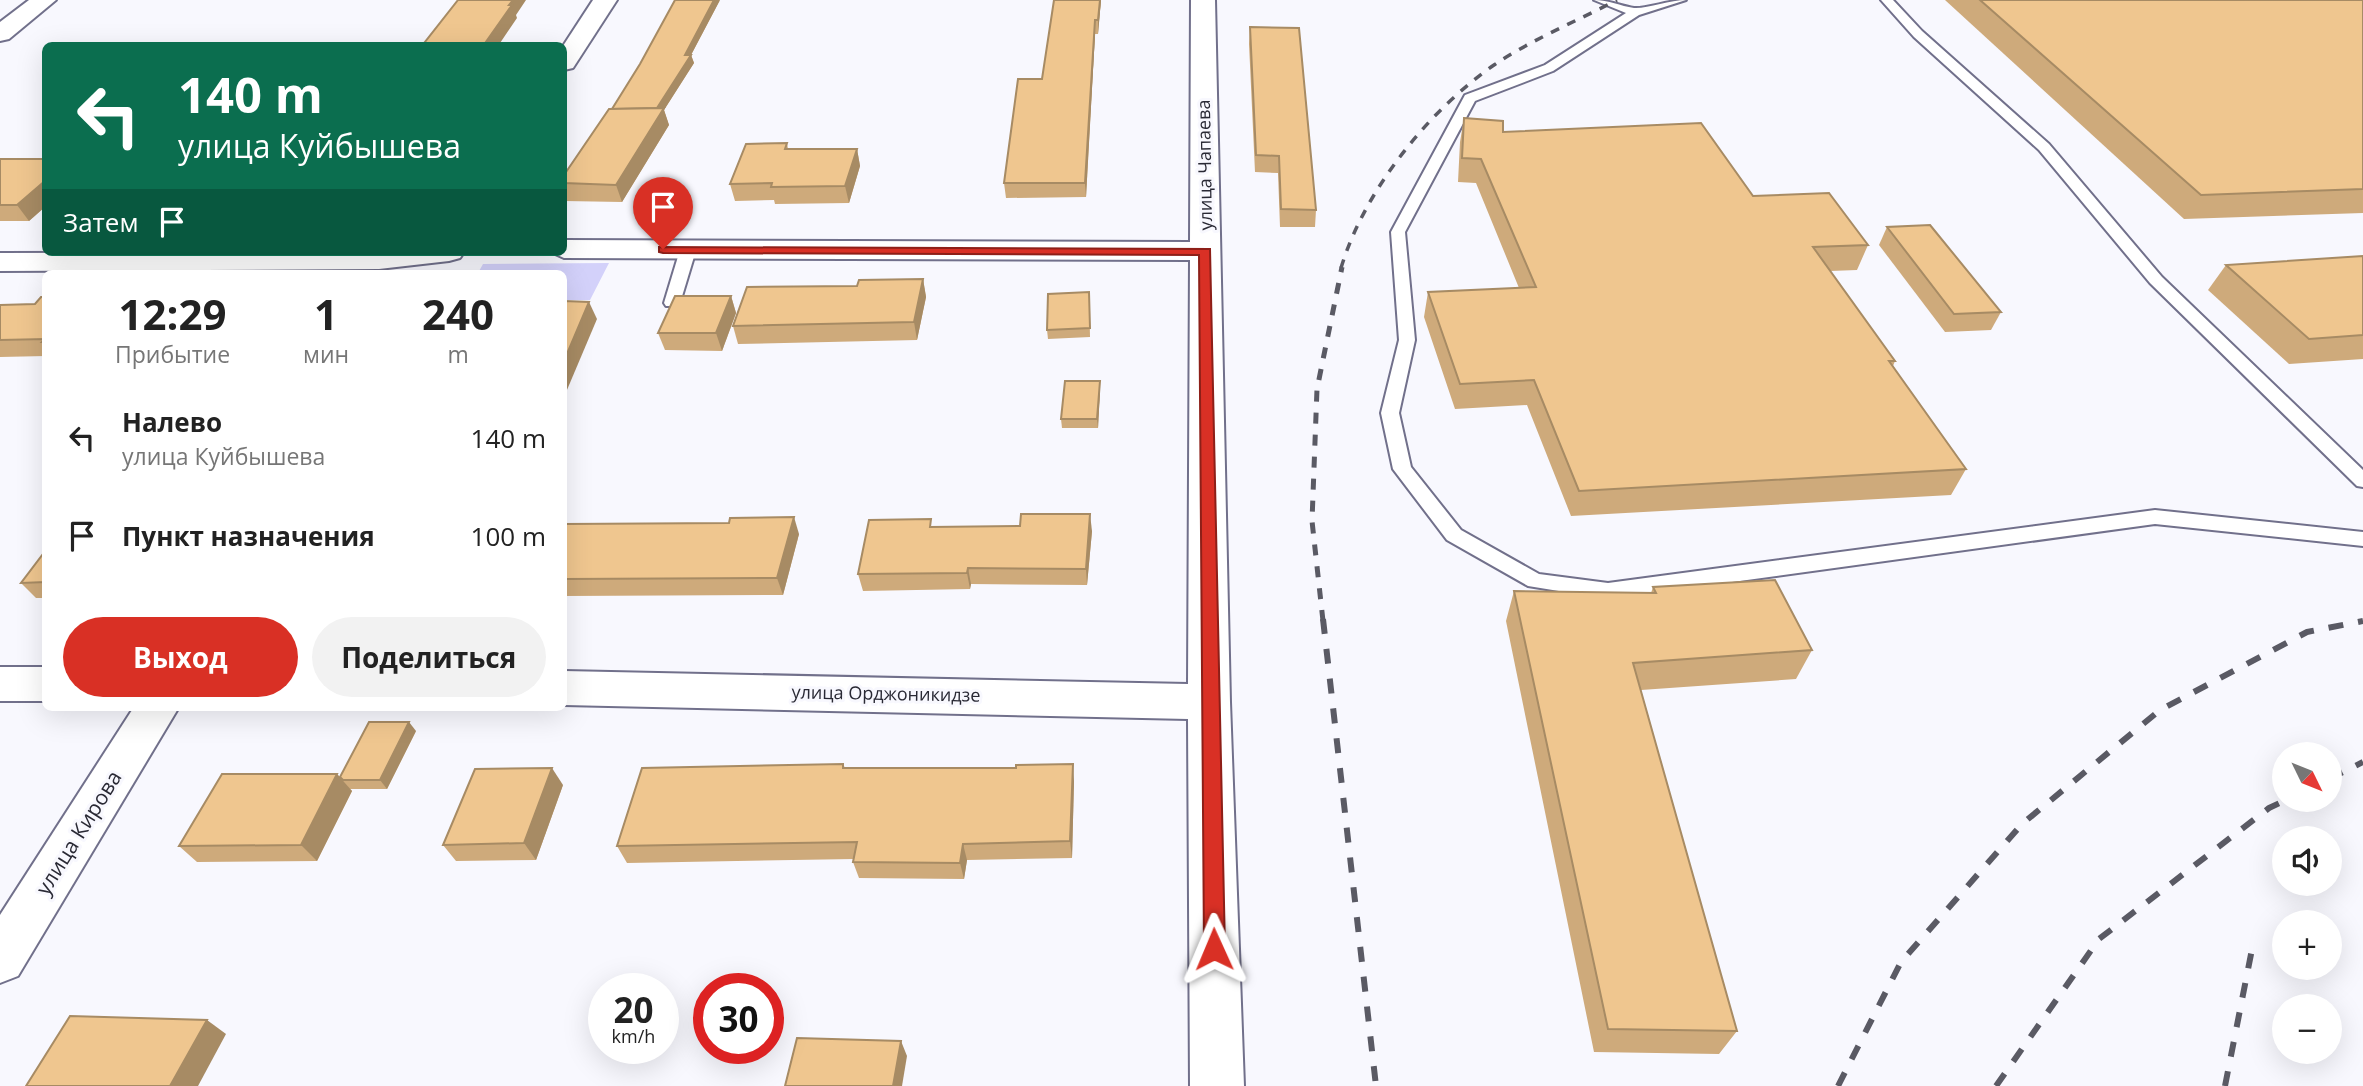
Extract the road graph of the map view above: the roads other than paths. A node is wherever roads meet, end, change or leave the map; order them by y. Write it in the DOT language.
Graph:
graph roads {
  1 [pos="44,0"];
  2 [pos="605,0"];
  3 [pos="1203,0"];
  4 [pos="1600,0"];
  5 [pos="1680,0"];
  6 [pos="1887,0"];
  7 [pos="1635,12"];
  8 [pos="0,34"];
  9 [pos="567,58"];
  10 [pos="567,249"];
  11 [pos="688,250"];
  12 [pos="1205,251"];
  13 [pos="439,258"];
  14 [pos="0,262"];
  15 [pos="672,303"];
  16 [pos="2363,481"];
  17 [pos="2363,539"];
  18 [pos="0,684"];
  19 [pos="42,684"];
  20 [pos="567,688"];
  21 [pos="1209,702"];
  22 [pos="155,711"];
  23 [pos="0,959"];
  24 [pos="1217,1086"];
  1 -- 8 [label="street"];
  2 -- 9 [label="street"];
  3 -- 12 [label="street, улица Чапаева"];
  4 -- 7 [label="lane"];
  5 -- 7 [label="lane"];
  6 -- 16 [label="lane"];
  7 -- 17 [label="lane"];
  10 -- 11 [label="street"];
  11 -- 12 [label="street"];
  11 -- 15 [label="lane"];
  12 -- 21 [label="street, улица Чапаева"];
  13 -- 14 [label="street"];
  18 -- 19 [label="street"];
  20 -- 21 [label="street, улица Орджоникидзе"];
  21 -- 24 [label="street, улица Чапаева"];
  22 -- 23 [label="street, улица Кирова"];
}
